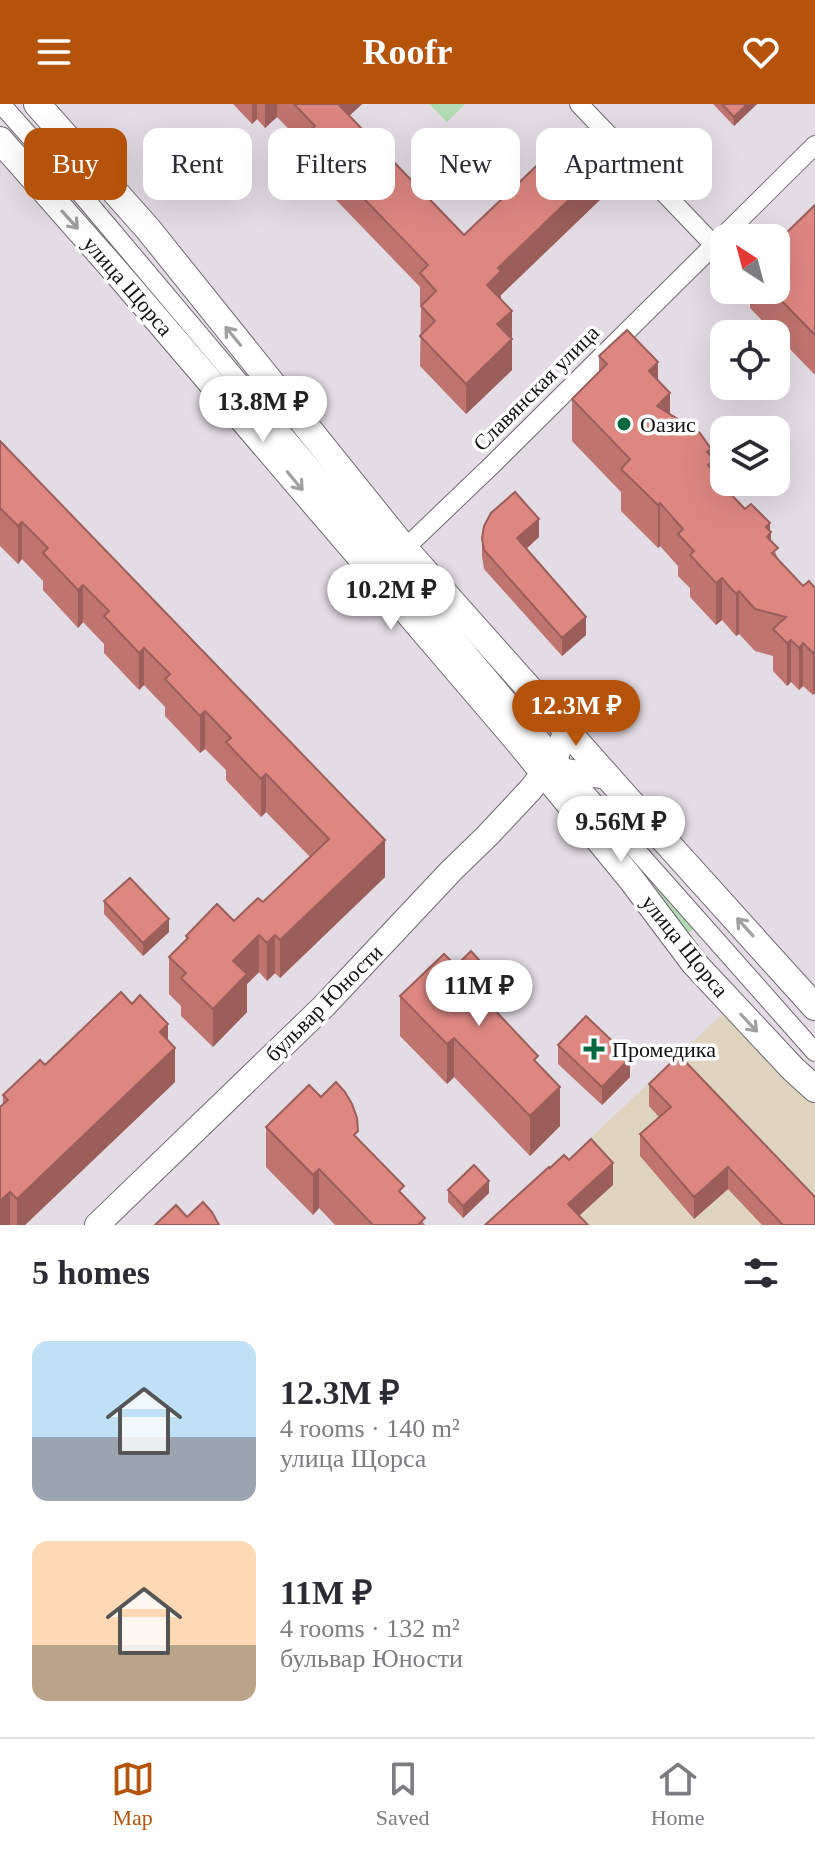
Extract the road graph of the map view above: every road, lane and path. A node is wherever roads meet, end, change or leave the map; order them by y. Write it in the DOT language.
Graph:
graph roads {
  1 [pos="1,104"];
  2 [pos="37,104"];
  3 [pos="579,104"];
  4 [pos="0,140"];
  5 [pos="815,145"];
  6 [pos="735,224"];
  7 [pos="710,241"];
  8 [pos="710,249"];
  9 [pos="356,552"];
  10 [pos="398,556"];
  11 [pos="406,611"];
  12 [pos="566,730"];
  13 [pos="555,767"];
  14 [pos="607,777"];
  15 [pos="815,1007"];
  16 [pos="815,1052"];
  17 [pos="815,1089"];
  18 [pos="97,1225"];
  1 -- 10 [label="street, улица Щорса"];
  10 -- 2 [label="main road, улица Щорса, one-way"];
  3 -- 7 [label="street"];
  4 -- 9 [label="main road, улица Щорса, one-way"];
  5 -- 6 [label="street, Славянская улица"];
  8 -- 10 [label="street, Славянская улица"];
  9 -- 10 [label="street"];
  9 -- 11 [label="main road, улица Щорса"];
  10 -- 11 [label="street"];
  10 -- 12 [label="main road, улица Щорса"];
  10 -- 13 [label="street, улица Щорса"];
  11 -- 13 [label="main road, улица Щорса"];
  12 -- 13 [label="street"];
  12 -- 14 [label="main road, улица Щорса"];
  13 -- 14 [label="street"];
  13 -- 16 [label="street, улица Щорса"];
  13 -- 17 [label="main road, улица Щорса, one-way"];
  13 -- 18 [label="street, бульвар Юности"];
  15 -- 14 [label="main road, улица Щорса, one-way"];
}
